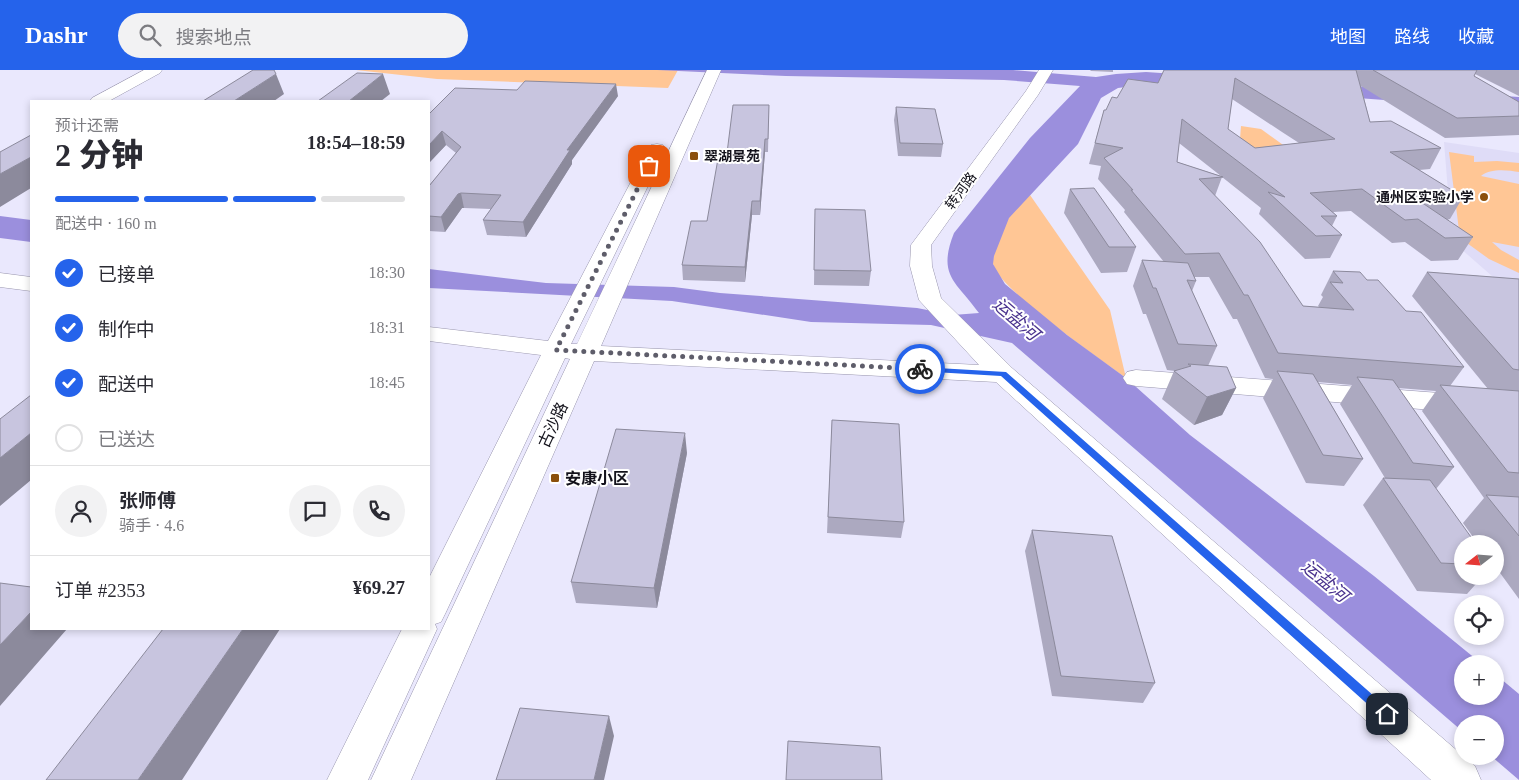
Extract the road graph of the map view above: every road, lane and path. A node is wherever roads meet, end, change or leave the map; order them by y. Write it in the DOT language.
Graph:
graph roads {
  1 [pos="155,70"];
  2 [pos="1046,70"];
  3 [pos="705,76"];
  4 [pos="100,100"];
  5 [pos="678,108"];
  6 [pos="666,132"];
  7 [pos="0,280"];
  8 [pos="30,284"];
  9 [pos="592,308"];
  10 [pos="430,334"];
  11 [pos="556,350"];
  12 [pos="586,353"];
  13 [pos="1003,374"];
  14 [pos="1136,378"];
  15 [pos="1519,408"];
  16 [pos="430,610"];
  17 [pos="420,630"];
  18 [pos="347,780"];
  19 [pos="391,780"];
  20 [pos="1461,780"];
  1 -- 4 [label="street"];
  2 -- 13 [label="street, 转河路"];
  3 -- 5 [label="street, 古沙路"];
  3 -- 9 [label="street, 古沙路"];
  6 -- 9 [label="street, 古沙路"];
  7 -- 8 [label="street"];
  9 -- 11 [label="street, 古沙路"];
  9 -- 12 [label="street, 古沙路"];
  10 -- 11 [label="street"];
  11 -- 12 [label="street"];
  11 -- 16 [label="street, 古沙路"];
  12 -- 13 [label="street"];
  12 -- 19 [label="street, 古沙路"];
  13 -- 20 [label="street"];
  14 -- 15 [label="street"];
  17 -- 18 [label="street"];
}
